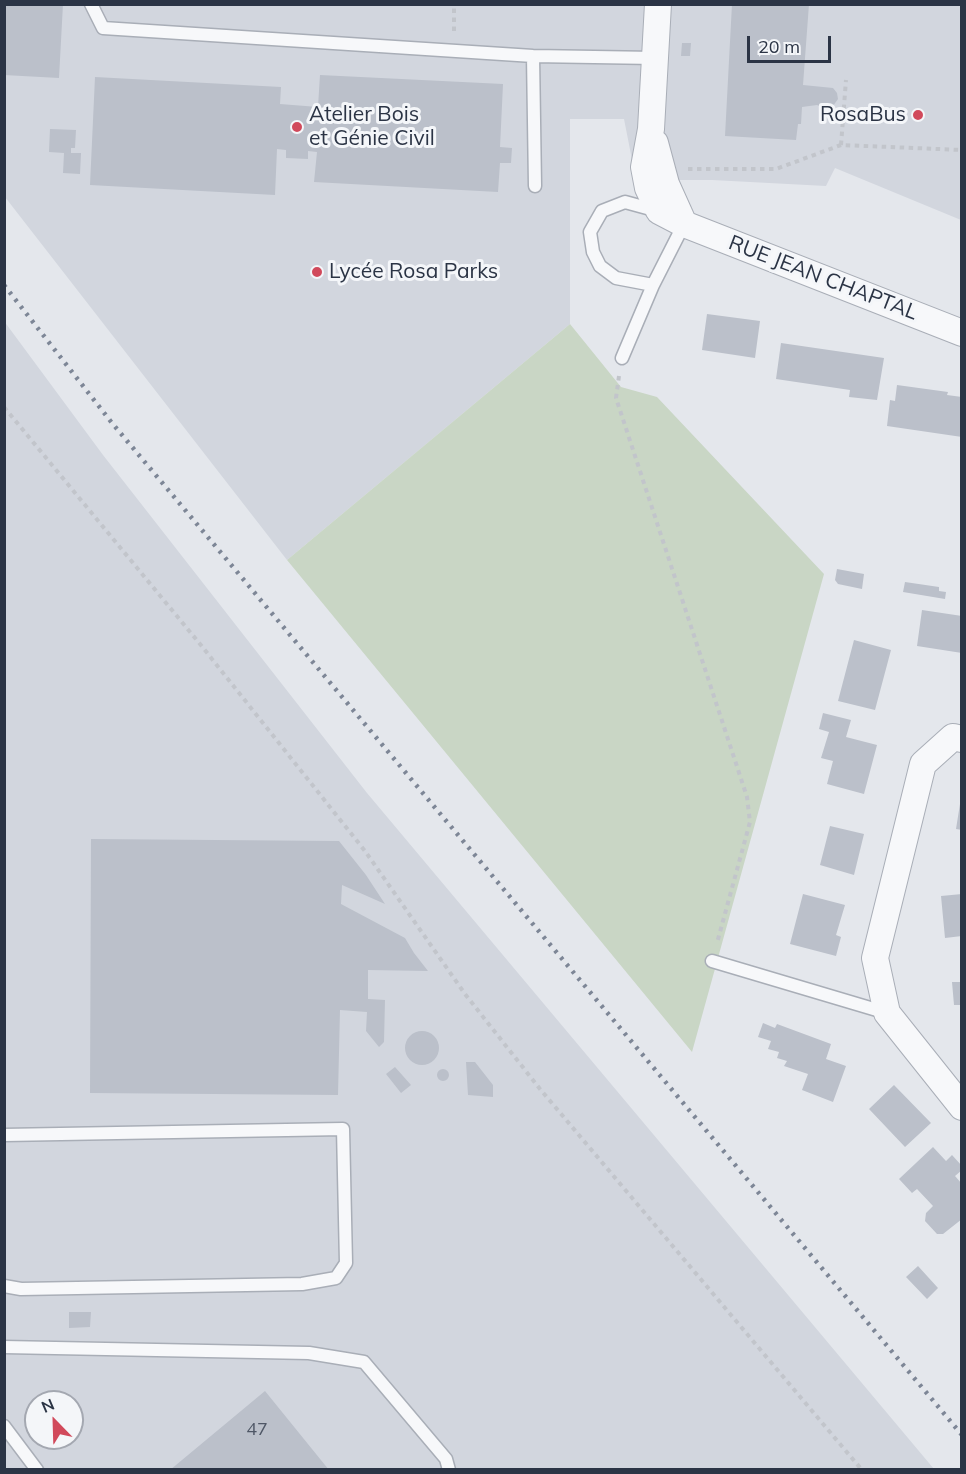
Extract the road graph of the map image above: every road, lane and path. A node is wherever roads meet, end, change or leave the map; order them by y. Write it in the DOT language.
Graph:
graph roads {
  1 [pos="91,4"];
  2 [pos="454,4"];
  3 [pos="658,4"];
  4 [pos="453,51"];
  5 [pos="533,56"];
  6 [pos="655,58"];
  7 [pos="846,80"];
  8 [pos="651,129"];
  9 [pos="841,145"];
  10 [pos="962,150"];
  11 [pos="662,170"];
  12 [pos="535,186"];
  13 [pos="659,211"];
  14 [pos="684,224"];
  15 [pos="653,285"];
  16 [pos="962,333"];
  17 [pos="622,358"];
  18 [pos="4,407"];
  19 [pos="962,739"];
  20 [pos="712,961"];
  21 [pos="887,1013"];
  22 [pos="962,1107"];
  23 [pos="4,1135"];
  24 [pos="4,1286"];
  25 [pos="4,1347"];
  26 [pos="4,1426"];
  27 [pos="38,1470"];
  28 [pos="449,1470"];
  29 [pos="862,1470"];
  1 -- 4 [label="lane"];
  2 -- 4 [label="path"];
  3 -- 6 [label="street"];
  4 -- 5 [label="lane"];
  5 -- 6 [label="lane"];
  5 -- 12 [label="lane"];
  6 -- 8 [label="street"];
  7 -- 9 [label="path"];
  8 -- 11 [label="street"];
  8 -- 13 [label="street"];
  9 -- 10 [label="path"];
  9 -- 11 [label="path"];
  11 -- 14 [label="street"];
  13 -- 14 [label="street, RUE JEAN CHAPTAL"];
  13 -- 15 [label="lane"];
  14 -- 15 [label="lane"];
  14 -- 16 [label="street, RUE JEAN CHAPTAL"];
  15 -- 17 [label="lane"];
  17 -- 20 [label="path"];
  18 -- 29 [label="path"];
  19 -- 21 [label="street"];
  20 -- 21 [label="lane"];
  21 -- 22 [label="street"];
  23 -- 24 [label="lane"];
  25 -- 28 [label="lane"];
  26 -- 27 [label="lane"];
}
